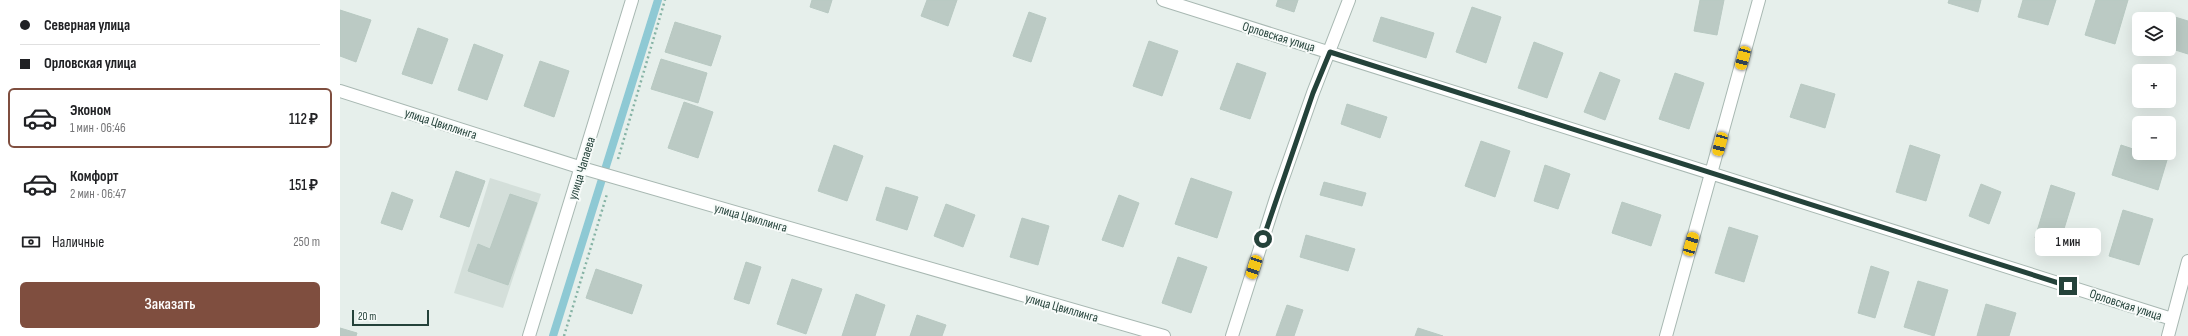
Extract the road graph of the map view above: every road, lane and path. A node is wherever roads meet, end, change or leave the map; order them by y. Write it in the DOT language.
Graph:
graph roads {
  1 [pos="632,0"];
  2 [pos="1163,0"];
  3 [pos="1349,0"];
  4 [pos="1759,0"];
  5 [pos="1330,52"];
  6 [pos="340,91"];
  7 [pos="582,168"];
  8 [pos="1712,173"];
  9 [pos="2188,261"];
  10 [pos="2172,319"];
  11 [pos="529,336"];
  12 [pos="1164,336"];
  13 [pos="1232,336"];
  14 [pos="1666,336"];
  15 [pos="2168,336"];
  1 -- 7 [label="street, улица Чапаева"];
  2 -- 5 [label="street, Орловская улица"];
  3 -- 5 [label="street"];
  4 -- 8 [label="street"];
  5 -- 8 [label="street, Орловская улица"];
  5 -- 13 [label="street"];
  6 -- 7 [label="street, улица Цвиллинга"];
  7 -- 11 [label="street, улица Чапаева"];
  7 -- 12 [label="street, улица Цвиллинга"];
  8 -- 10 [label="street, Орловская улица"];
  8 -- 14 [label="street"];
  9 -- 10 [label="street"];
  10 -- 15 [label="street"];
}
